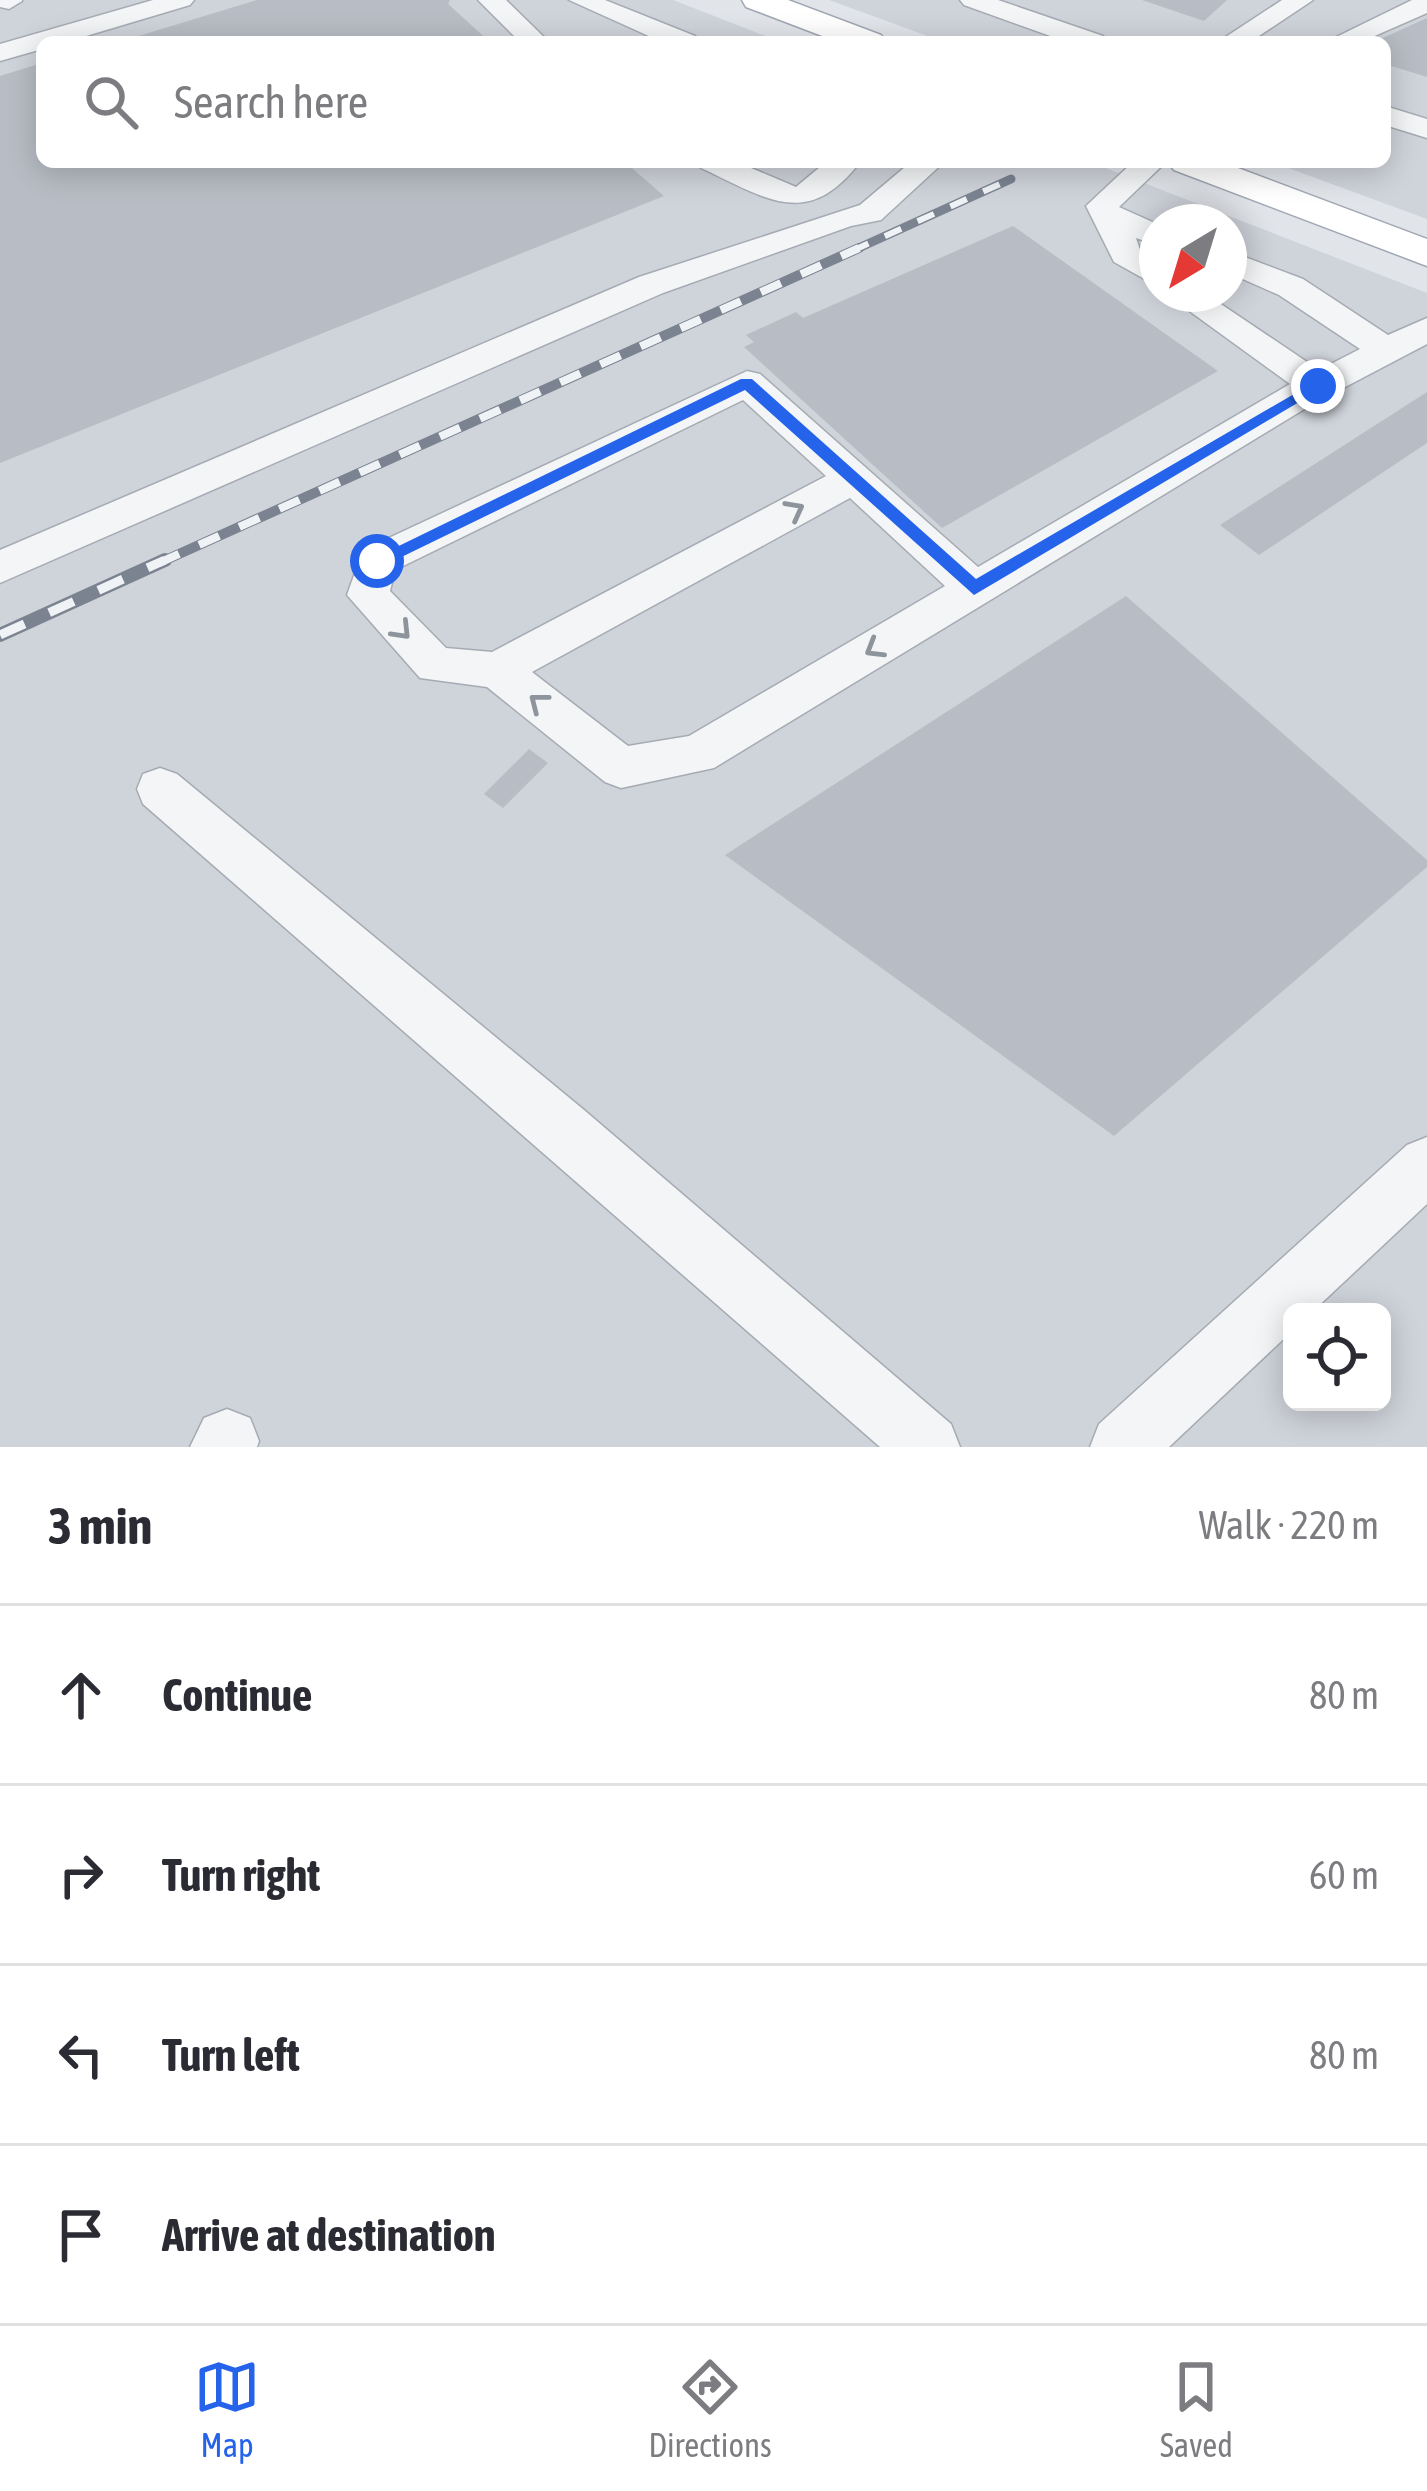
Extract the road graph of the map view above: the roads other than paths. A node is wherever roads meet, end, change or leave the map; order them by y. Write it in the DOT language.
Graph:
graph roads {
  1 [pos="181,0"];
  2 [pos="491,0"];
  3 [pos="582,0"];
  4 [pos="758,0"];
  5 [pos="973,0"];
  6 [pos="1300,0"];
  7 [pos="1427,2"];
  8 [pos="642,32"];
  9 [pos="56,36"];
  10 [pos="530,36"];
  11 [pos="853,36"];
  12 [pos="1076,36"];
  13 [pos="1242,36"];
  14 [pos="1352,36"];
  15 [pos="36,42"];
  16 [pos="0,52"];
  17 [pos="1391,117"];
  18 [pos="1427,129"];
  19 [pos="725,168"];
  20 [pos="837,168"];
  21 [pos="883,168"];
  22 [pos="922,168"];
  23 [pos="1144,168"];
  24 [pos="1203,168"];
  25 [pos="845,218"];
  26 [pos="1112,219"];
  27 [pos="1139,229"];
  28 [pos="1427,253"];
  29 [pos="1139,264"];
  30 [pos="1247,269"];
  31 [pos="1209,312"];
  32 [pos="1427,329"];
  33 [pos="1390,352"];
  34 [pos="1318,386"];
  35 [pos="851,480"];
  36 [pos="0,567"];
  37 [pos="974,588"];
  38 [pos="497,670"];
  39 [pos="160,789"];
  40 [pos="1427,1165"];
  41 [pos="928,1447"];
  42 [pos="1122,1447"];
  1 -- 9 [label="lane"];
  2 -- 10 [label="lane"];
  3 -- 8 [label="lane"];
  4 -- 11 [label="main road"];
  5 -- 12 [label="lane"];
  6 -- 13 [label="lane"];
  7 -- 14 [label="lane"];
  15 -- 16 [label="lane"];
  17 -- 18 [label="lane"];
  19 -- 20 [label="lane"];
  21 -- 25 [label="lane"];
  22 -- 25 [label="lane"];
  23 -- 26 [label="lane"];
  24 -- 28 [label="main road"];
  25 -- 36 [label="lane"];
  26 -- 27 [label="lane"];
  26 -- 29 [label="lane"];
  30 -- 33 [label="lane"];
  31 -- 34 [label="lane"];
  32 -- 33 [label="lane"];
  33 -- 34 [label="lane"];
  34 -- 37 [label="lane"];
  35 -- 37 [label="lane"];
  38 -- 35 [label="lane, one-way"];
  35 -- 38 [label="lane, one-way"];
  37 -- 38 [label="lane, one-way"];
  39 -- 41 [label="lane"];
  40 -- 42 [label="lane"];
}
